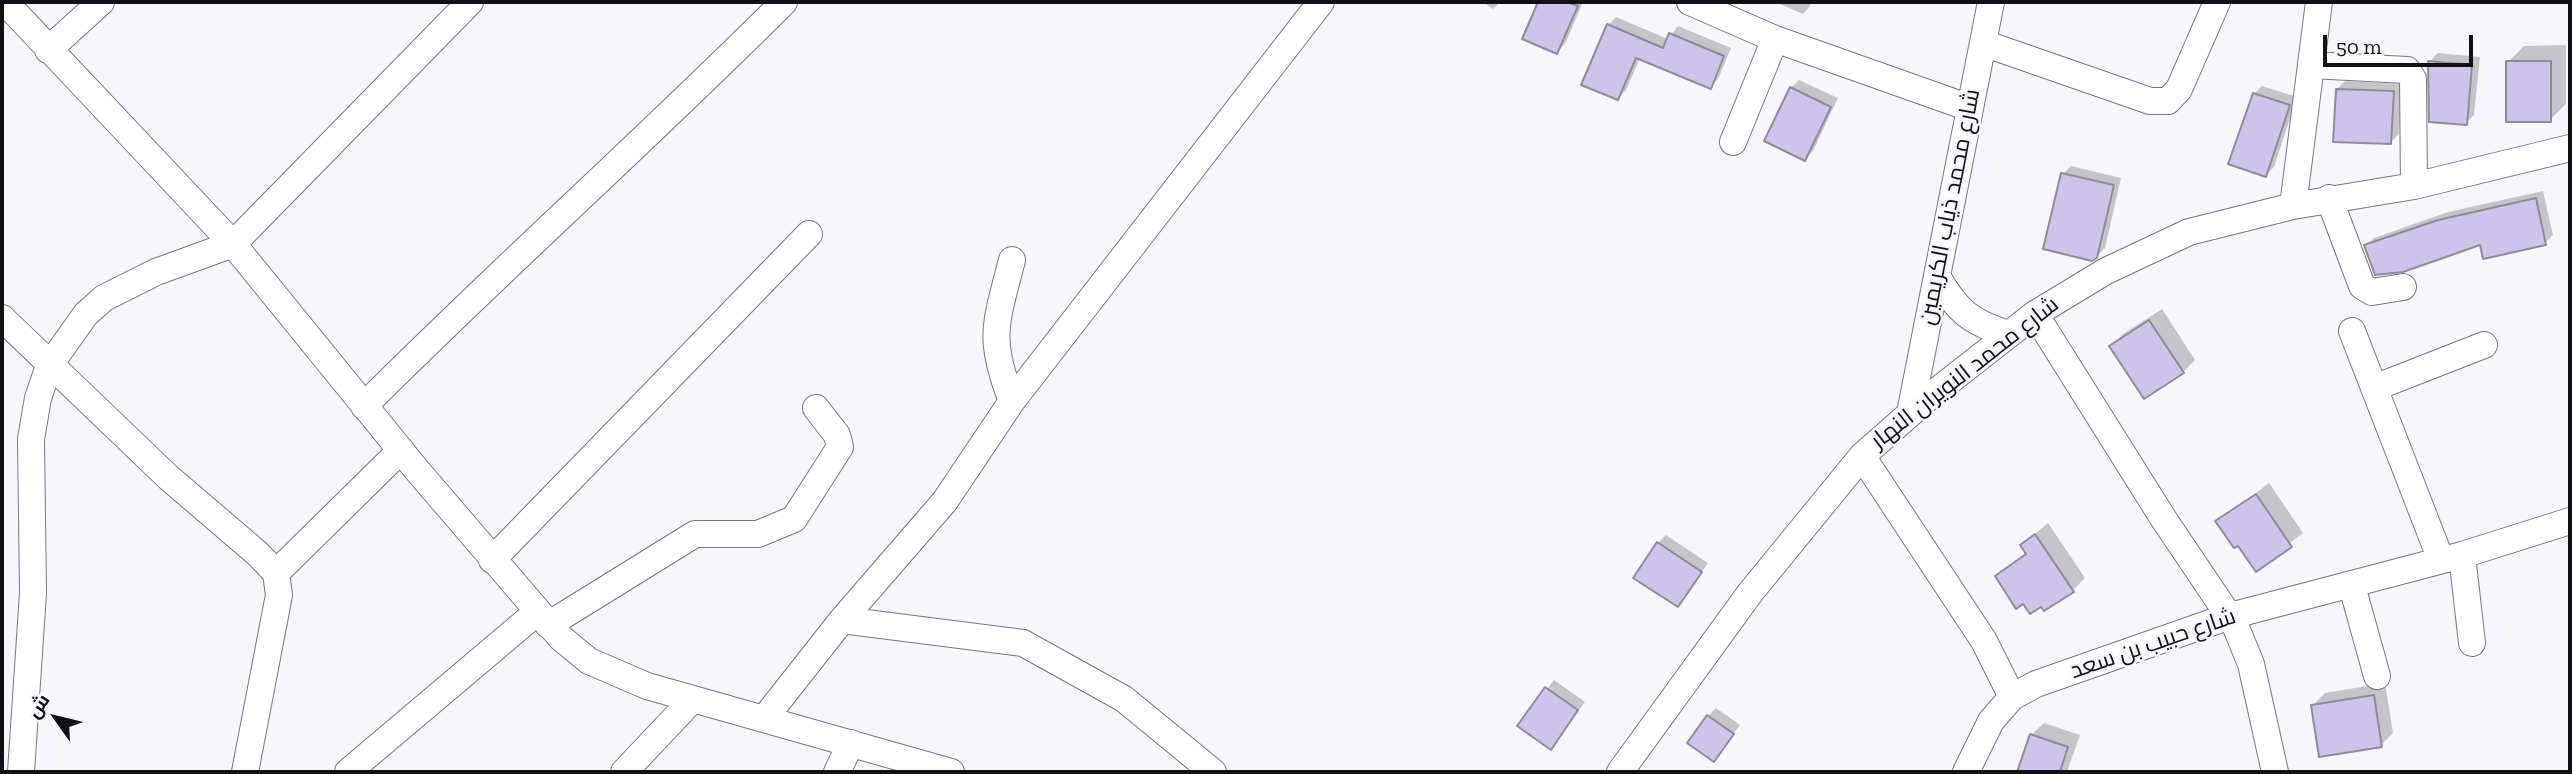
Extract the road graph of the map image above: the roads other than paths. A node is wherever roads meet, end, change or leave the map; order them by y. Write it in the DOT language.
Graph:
graph roads {
  1 [pos="5,2"];
  2 [pos="101,2"];
  3 [pos="470,2"];
  4 [pos="785,2"];
  5 [pos="1321,2"];
  6 [pos="1690,2"];
  7 [pos="1991,2"];
  8 [pos="2217,2"];
  9 [pos="2319,2"];
  10 [pos="1775,39"];
  11 [pos="1983,43"];
  12 [pos="48,50"];
  13 [pos="2311,65"];
  14 [pos="1970,108"];
  15 [pos="1733,142"];
  16 [pos="2570,148"];
  17 [pos="2414,186"];
  18 [pos="2329,198"];
  19 [pos="2293,206"];
  20 [pos="809,234"];
  21 [pos="233,244"];
  22 [pos="1012,260"];
  23 [pos="1937,276"];
  24 [pos="2403,287"];
  25 [pos="2035,314"];
  26 [pos="2,318"];
  27 [pos="2352,331"];
  28 [pos="2008,334"];
  29 [pos="2484,345"];
  30 [pos="50,366"];
  31 [pos="2374,388"];
  32 [pos="1012,401"];
  33 [pos="364,406"];
  34 [pos="816,408"];
  35 [pos="1910,413"];
  36 [pos="401,450"];
  37 [pos="1862,456"];
  38 [pos="2570,521"];
  39 [pos="2451,558"];
  40 [pos="492,560"];
  41 [pos="276,573"];
  42 [pos="2352,586"];
  43 [pos="2230,616"];
  44 [pos="542,619"];
  45 [pos="842,620"];
  46 [pos="2472,643"];
  47 [pos="2377,676"];
  48 [pos="2012,696"];
  49 [pos="693,699"];
  50 [pos="764,719"];
  51 [pos="850,743"];
  52 [pos="21,772"];
  53 [pos="245,772"];
  54 [pos="348,772"];
  55 [pos="624,772"];
  56 [pos="837,772"];
  57 [pos="951,772"];
  58 [pos="1213,772"];
  59 [pos="1620,772"];
  60 [pos="1966,772"];
  61 [pos="2276,772"];
  1 -- 12 [label="street"];
  2 -- 12 [label="street"];
  3 -- 21 [label="street"];
  4 -- 33 [label="street"];
  5 -- 32 [label="street"];
  6 -- 10 [label="street"];
  7 -- 11 [label="street, شارع محمد ذياب الكريمين"];
  8 -- 11 [label="street"];
  9 -- 13 [label="street"];
  10 -- 14 [label="street"];
  10 -- 15 [label="street"];
  11 -- 14 [label="street, شارع محمد ذياب الكريمين"];
  12 -- 21 [label="street"];
  13 -- 17 [label="street"];
  13 -- 19 [label="street"];
  14 -- 23 [label="street, شارع محمد ذياب الكريمين"];
  16 -- 17 [label="street, شارع محمد النويران النهار"];
  17 -- 18 [label="street, شارع محمد النويران النهار"];
  18 -- 19 [label="street, شارع محمد النويران النهار"];
  18 -- 24 [label="street"];
  19 -- 25 [label="street, شارع محمد النويران النهار"];
  20 -- 40 [label="street"];
  21 -- 30 [label="street"];
  21 -- 33 [label="street"];
  22 -- 32 [label="street"];
  23 -- 28 [label="street"];
  23 -- 35 [label="street, شارع محمد ذياب الكريمين"];
  25 -- 28 [label="street, شارع محمد النويران النهار"];
  25 -- 43 [label="street"];
  26 -- 30 [label="street"];
  27 -- 31 [label="street"];
  28 -- 35 [label="street, شارع محمد النويران النهار"];
  29 -- 31 [label="street"];
  30 -- 41 [label="street"];
  30 -- 52 [label="street"];
  31 -- 39 [label="street"];
  32 -- 45 [label="street"];
  33 -- 36 [label="street"];
  34 -- 44 [label="street"];
  35 -- 37 [label="street, شارع محمد النويران النهار"];
  36 -- 40 [label="street"];
  36 -- 41 [label="street"];
  37 -- 48 [label="street"];
  37 -- 59 [label="street, شارع محمد النويران النهار"];
  38 -- 39 [label="street, شارع حبيب بن سعد"];
  39 -- 42 [label="street, شارع حبيب بن سعد"];
  39 -- 46 [label="street"];
  40 -- 44 [label="street"];
  41 -- 53 [label="street"];
  42 -- 43 [label="street, شارع حبيب بن سعد"];
  42 -- 47 [label="street"];
  43 -- 48 [label="street, شارع حبيب بن سعد"];
  43 -- 61 [label="street"];
  44 -- 49 [label="street"];
  44 -- 54 [label="street"];
  45 -- 50 [label="street"];
  45 -- 58 [label="street"];
  48 -- 60 [label="street"];
  49 -- 50 [label="street"];
  49 -- 55 [label="street"];
  50 -- 51 [label="street"];
  51 -- 56 [label="street"];
  51 -- 57 [label="street"];
}
